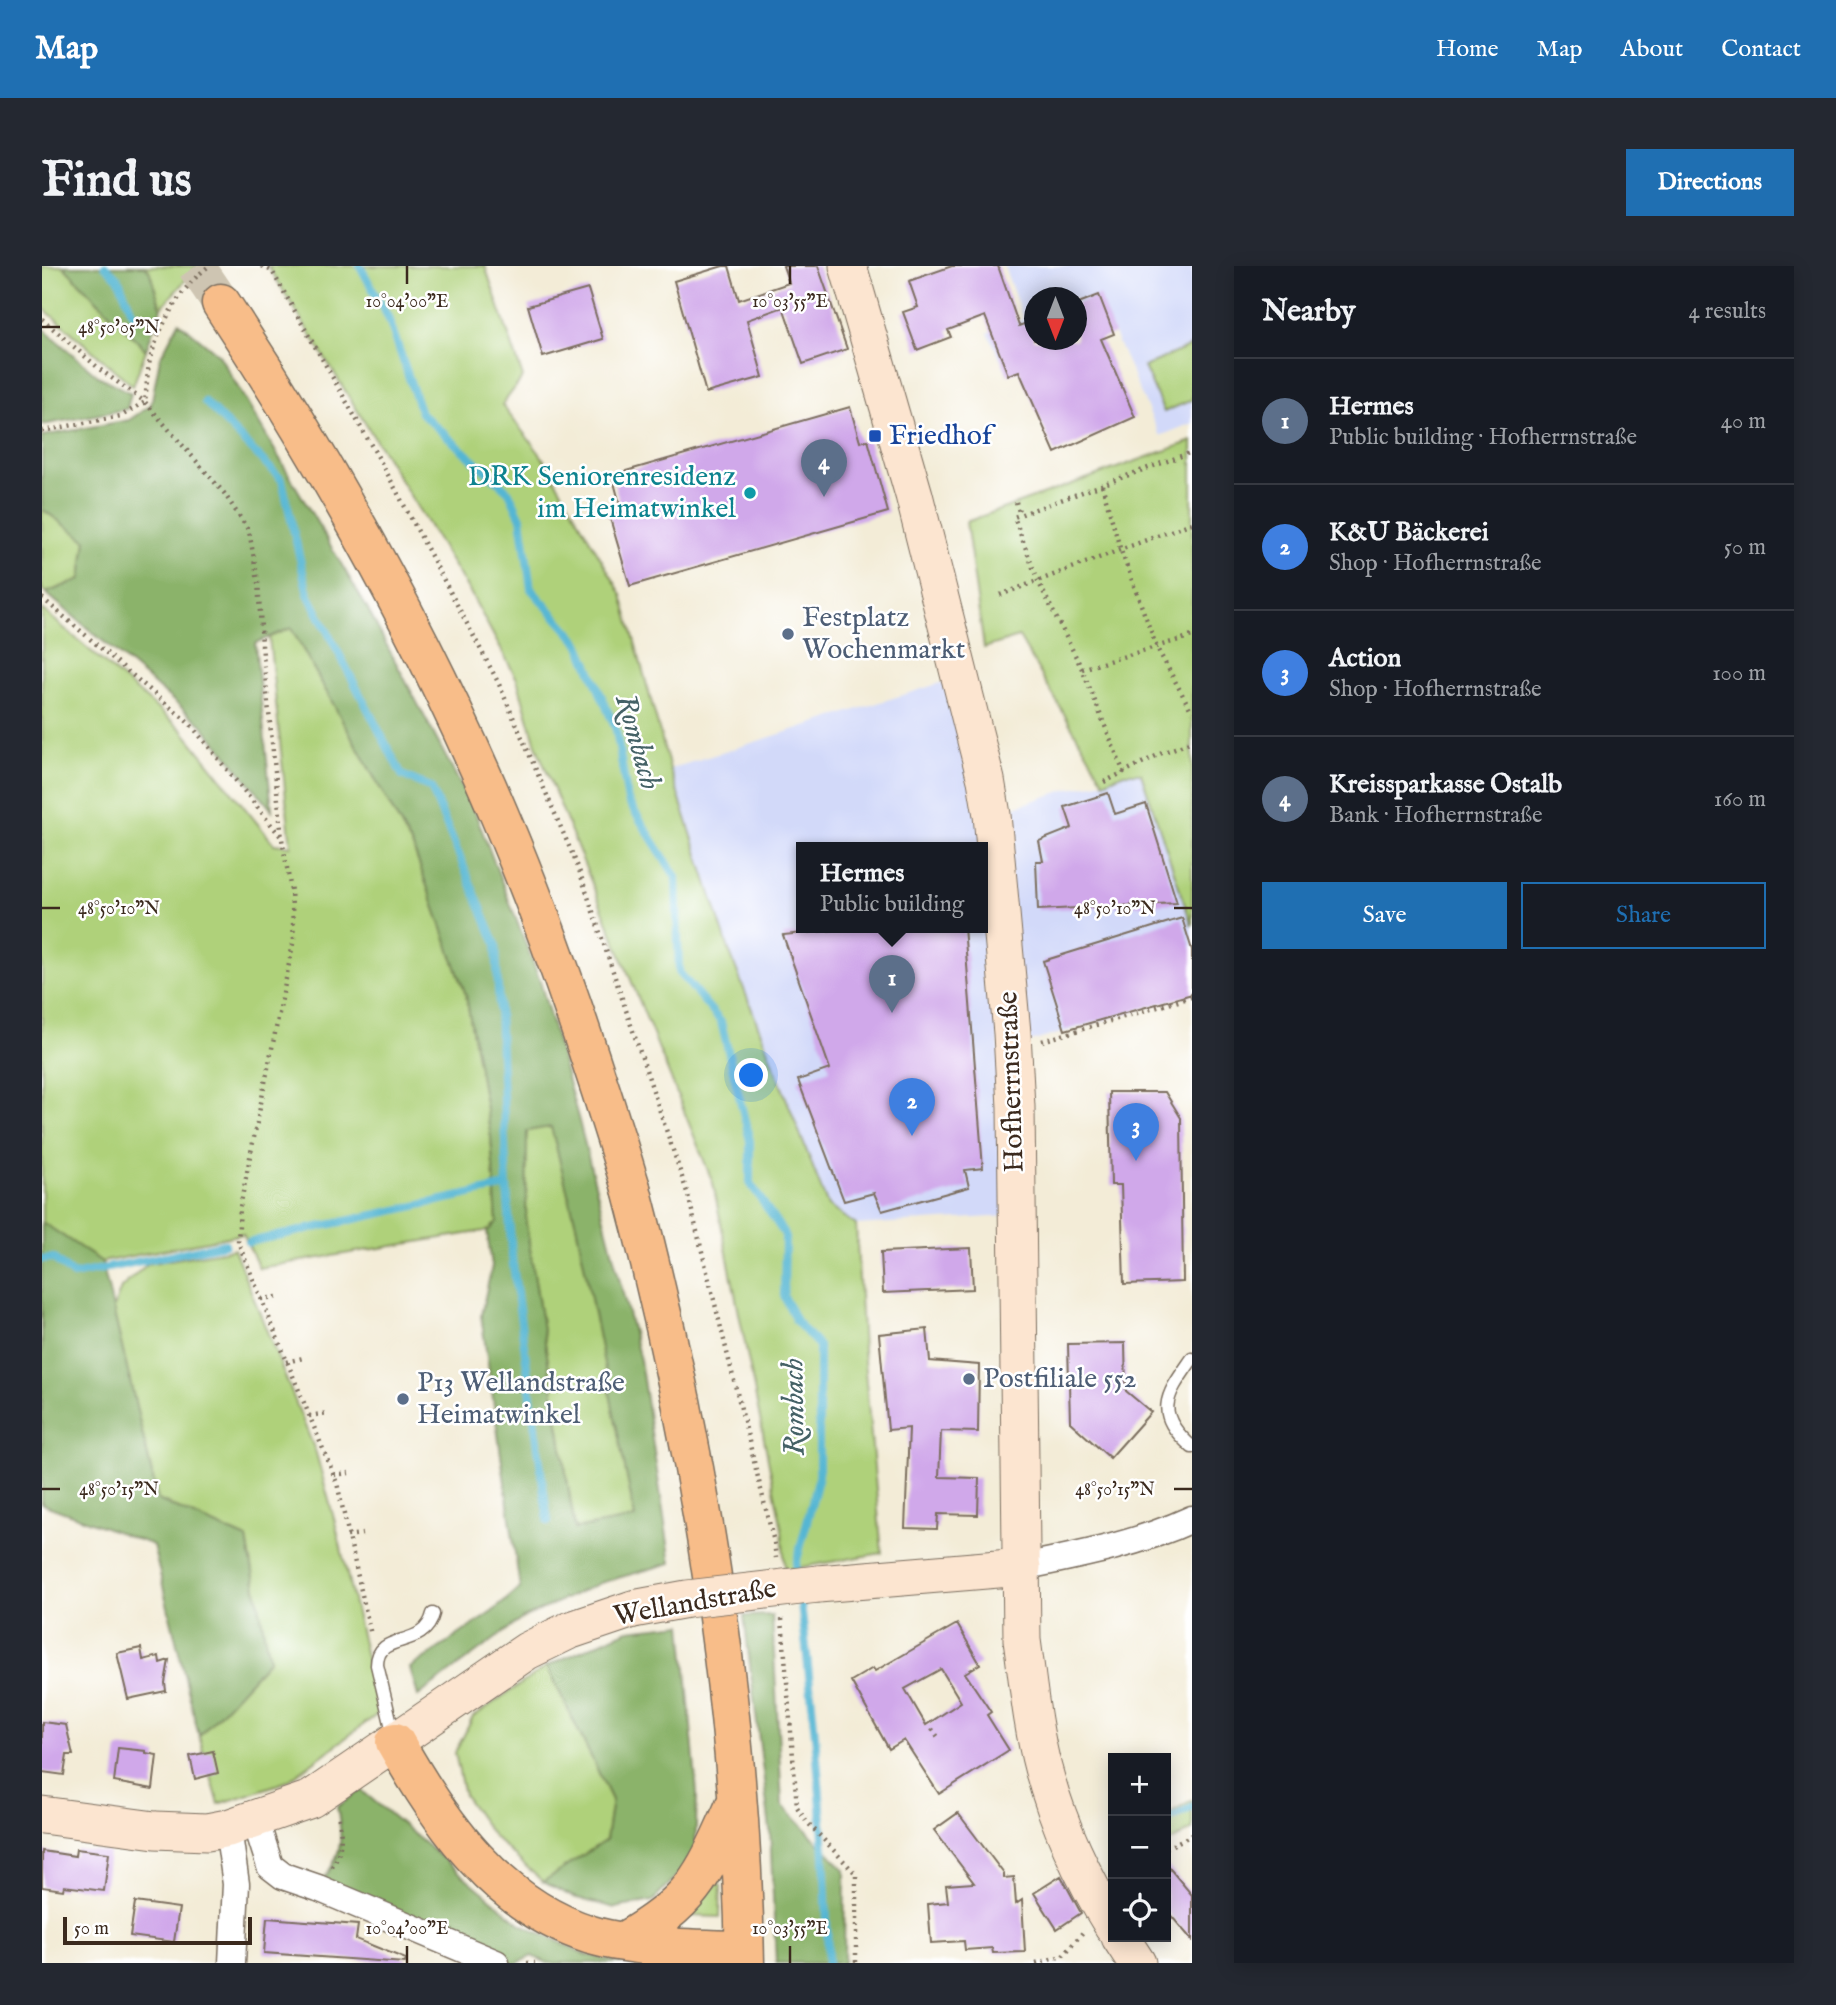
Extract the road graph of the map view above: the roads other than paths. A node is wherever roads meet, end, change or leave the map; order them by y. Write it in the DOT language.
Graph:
graph roads {
  1 [pos="848,266"];
  2 [pos="221,303"];
  3 [pos="1192,1359"];
  4 [pos="1192,1447"];
  5 [pos="1192,1519"];
  6 [pos="1022,1567"];
  7 [pos="433,1614"];
  8 [pos="396,1742"];
  9 [pos="737,1800"];
  10 [pos="42,1815"];
  11 [pos="241,1823"];
  12 [pos="270,1866"];
  13 [pos="235,1876"];
  14 [pos="1106,1915"];
  15 [pos="624,1941"];
  16 [pos="745,1957"];
  17 [pos="232,1963"];
  18 [pos="496,1963"];
  1 -- 6 [label="main road, Hofherrnstraße"];
  2 -- 9 [label="main road"];
  3 -- 4 [label="lane"];
  5 -- 6 [label="street"];
  6 -- 8 [label="main road, Wellandstraße, bridge"];
  6 -- 14 [label="main road, Hofherrnstraße"];
  7 -- 8 [label="lane"];
  8 -- 11 [label="main road, Wellandstraße"];
  8 -- 15 [label="main road"];
  9 -- 15 [label="main road"];
  9 -- 16 [label="main road"];
  10 -- 11 [label="main road, Wellandstraße"];
  11 -- 12 [label="street"];
  11 -- 13 [label="street"];
  12 -- 13 [label="street"];
  12 -- 18 [label="street"];
  13 -- 17 [label="street"];
  15 -- 16 [label="main road"];
}
